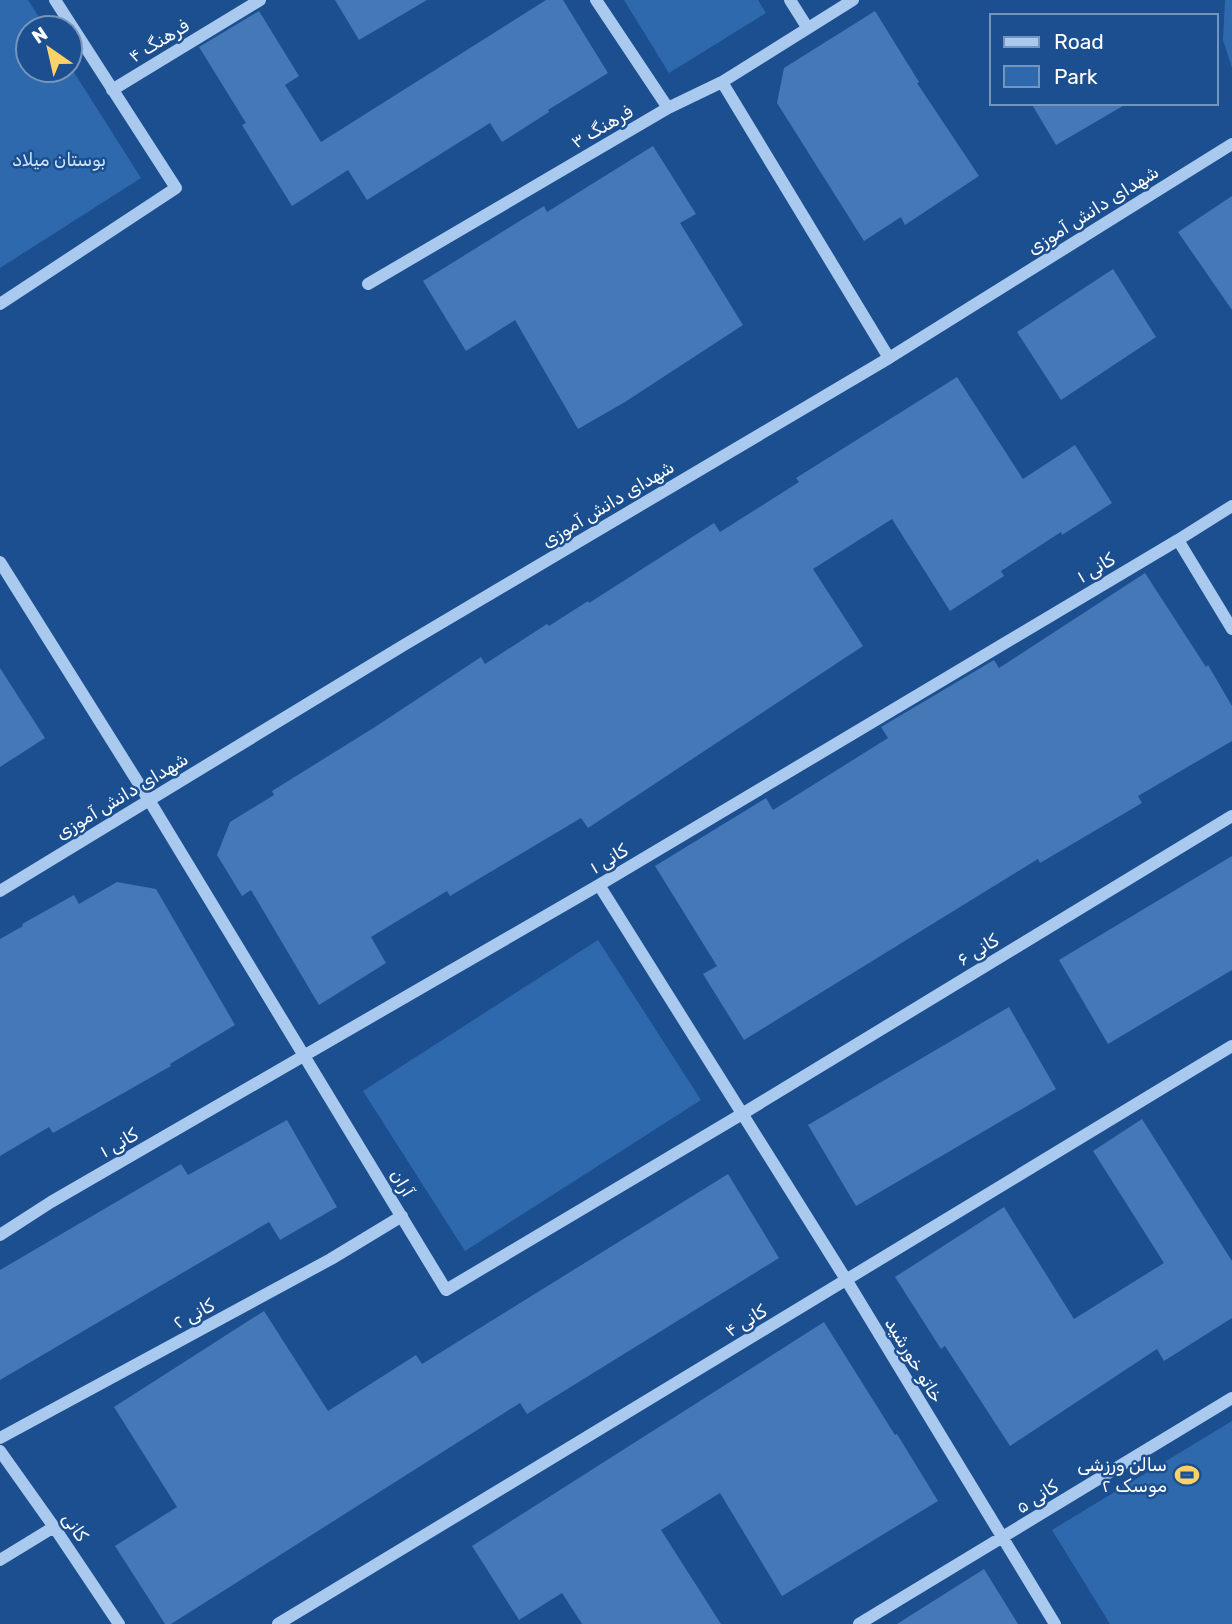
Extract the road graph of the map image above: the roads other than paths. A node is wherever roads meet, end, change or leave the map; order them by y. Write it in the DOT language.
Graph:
graph roads {
  1 [pos="55,0"];
  2 [pos="260,0"];
  3 [pos="596,0"];
  4 [pos="790,0"];
  5 [pos="853,0"];
  6 [pos="807,27"];
  7 [pos="722,82"];
  8 [pos="113,90"];
  9 [pos="668,108"];
  10 [pos="1232,144"];
  11 [pos="368,284"];
  12 [pos="0,304"];
  13 [pos="889,358"];
  14 [pos="1232,506"];
  15 [pos="1178,540"];
  16 [pos="0,562"];
  17 [pos="1232,629"];
  18 [pos="149,800"];
  19 [pos="1232,816"];
  20 [pos="599,885"];
  21 [pos="0,891"];
  22 [pos="1232,1046"];
  23 [pos="304,1056"];
  24 [pos="742,1114"];
  25 [pos="402,1216"];
  26 [pos="0,1234"];
  27 [pos="846,1281"];
  28 [pos="1232,1398"];
  29 [pos="0,1438"];
  30 [pos="0,1451"];
  31 [pos="54,1527"];
  32 [pos="1002,1539"];
  33 [pos="0,1560"];
  34 [pos="119,1624"];
  35 [pos="278,1624"];
  36 [pos="859,1624"];
  37 [pos="1055,1624"];
  1 -- 8 [label="street"];
  2 -- 8 [label="street, فرهنگ ۴"];
  3 -- 9 [label="street"];
  4 -- 6 [label="street"];
  5 -- 6 [label="street, فرهنگ ۳"];
  6 -- 7 [label="street, فرهنگ ۳"];
  7 -- 9 [label="street, فرهنگ ۳"];
  7 -- 13 [label="street"];
  8 -- 12 [label="street"];
  9 -- 11 [label="street, فرهنگ ۳"];
  10 -- 13 [label="street, شهدای دانش آموزی"];
  13 -- 18 [label="street, شهدای دانش آموزی"];
  14 -- 15 [label="street, کانی ۱"];
  15 -- 17 [label="street"];
  15 -- 20 [label="street, کانی ۱"];
  16 -- 18 [label="street, آران"];
  18 -- 21 [label="street, شهدای دانش آموزی"];
  18 -- 23 [label="street, آران"];
  19 -- 24 [label="street, کانی ۶"];
  20 -- 23 [label="street, کانی ۱"];
  20 -- 24 [label="street, خاتو خورشید"];
  22 -- 27 [label="street, کانی ۴"];
  23 -- 25 [label="street, آران"];
  23 -- 26 [label="street, کانی ۱"];
  24 -- 25 [label="street, آران"];
  24 -- 27 [label="street, خاتو خورشید"];
  25 -- 29 [label="street, کانی ۲"];
  27 -- 32 [label="street, خاتو خورشید"];
  27 -- 35 [label="street, کانی ۴"];
  28 -- 32 [label="street, کانی ۵"];
  30 -- 31 [label="street, کانی"];
  31 -- 33 [label="street"];
  31 -- 34 [label="street, کانی"];
  32 -- 36 [label="street, کانی ۵"];
  32 -- 37 [label="street, خاتو خورشید"];
}
